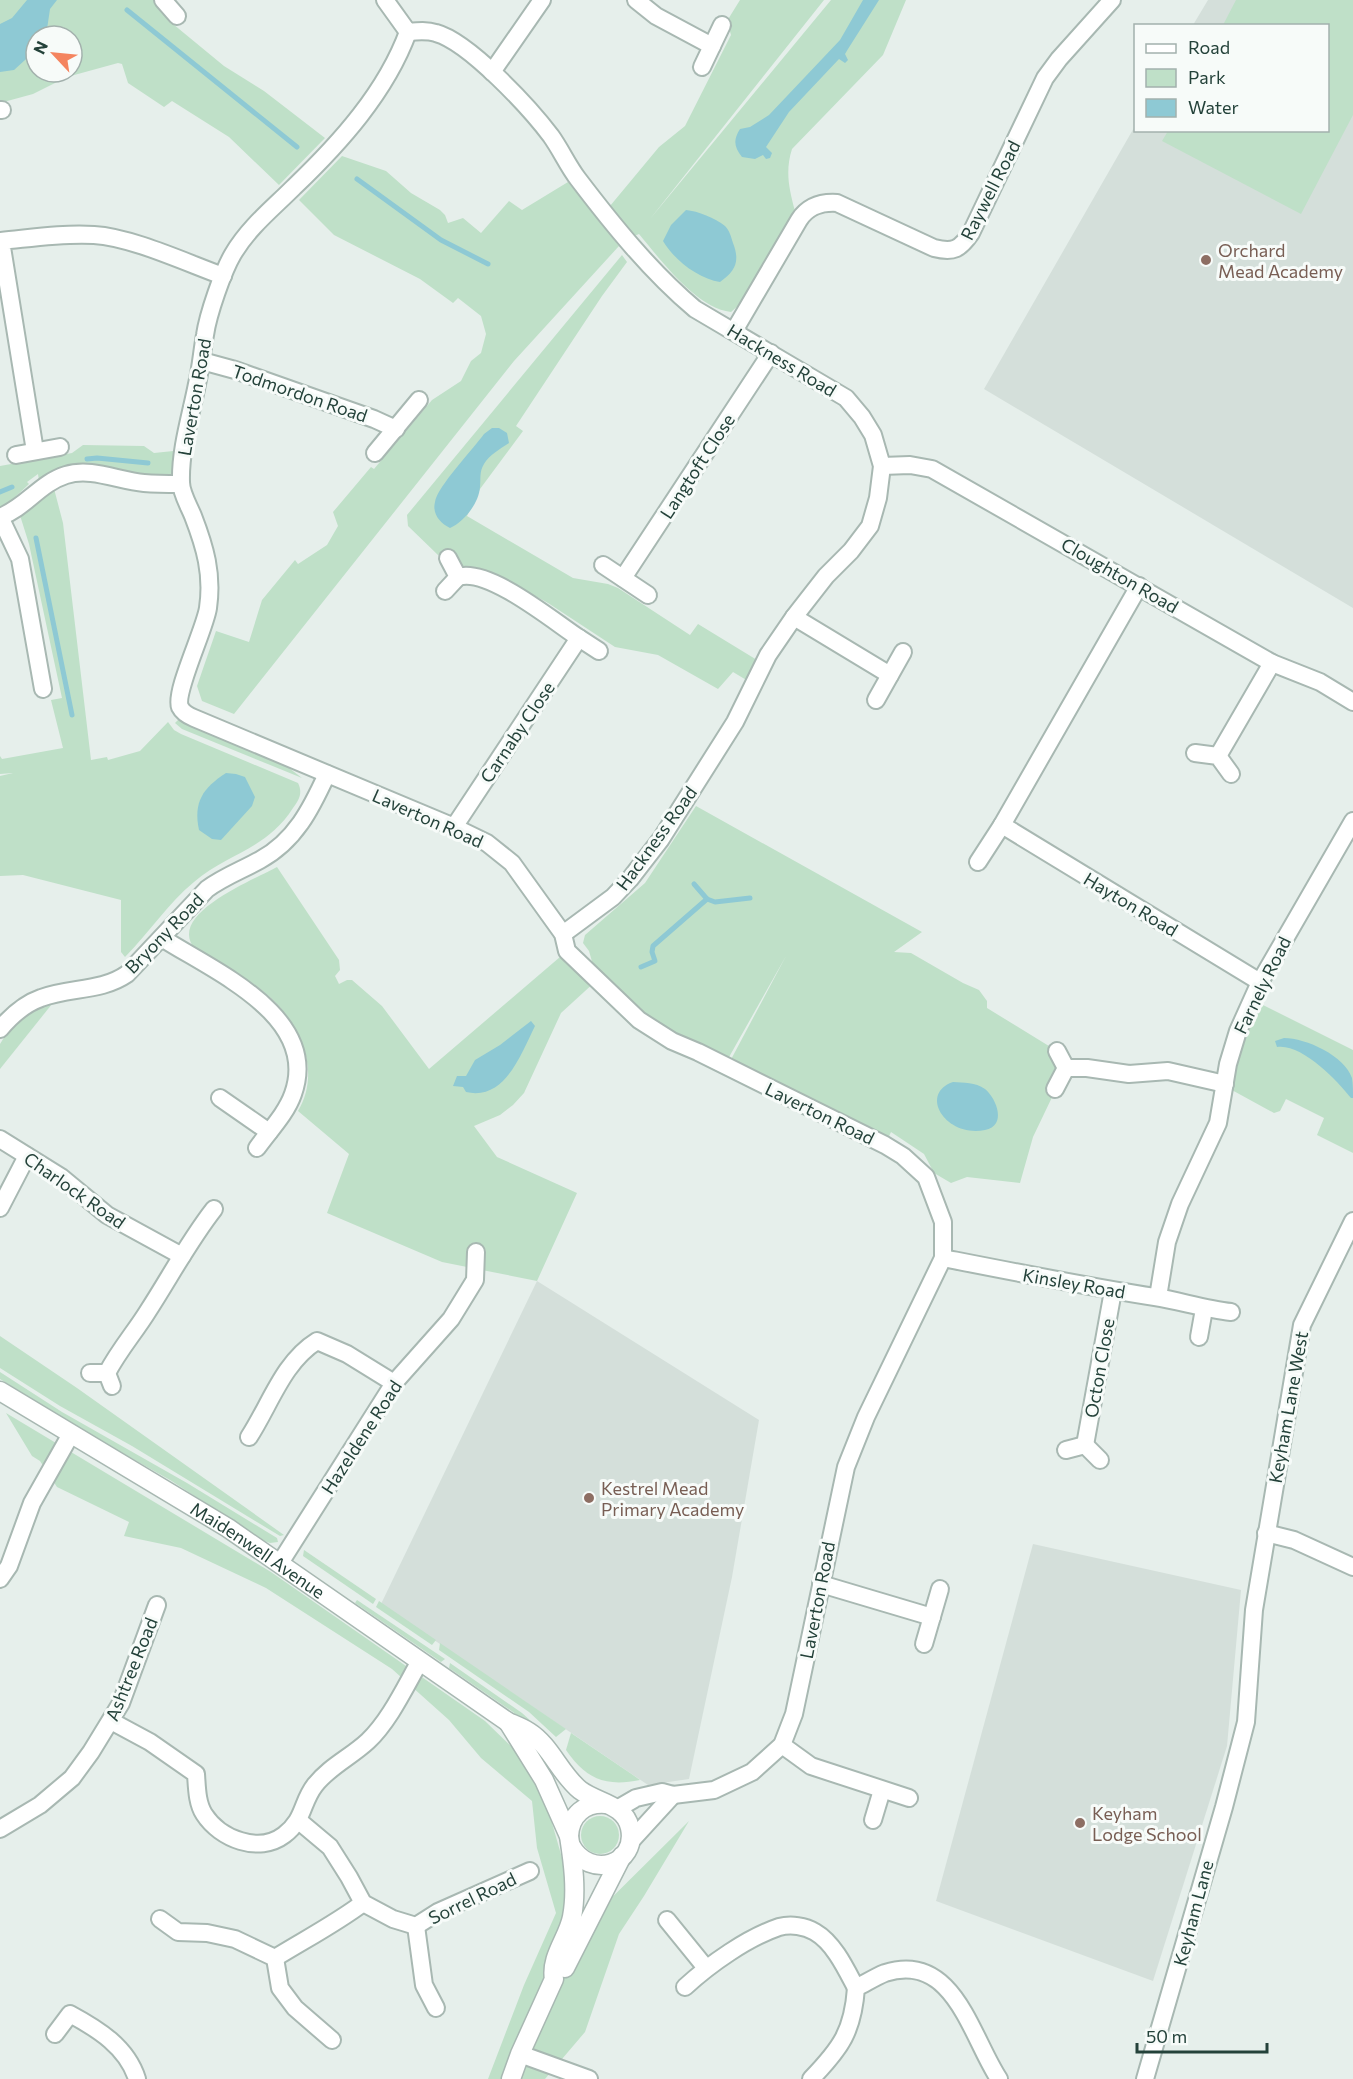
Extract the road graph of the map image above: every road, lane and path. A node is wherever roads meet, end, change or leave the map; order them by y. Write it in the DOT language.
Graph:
graph roads {
  1 [pos="163,0"];
  2 [pos="385,0"];
  3 [pos="542,0"];
  4 [pos="636,0"];
  5 [pos="1112,0"];
  6 [pos="177,16"];
  7 [pos="722,25"];
  8 [pos="408,32"];
  9 [pos="712,45"];
  10 [pos="702,67"];
  11 [pos="492,72"];
  12 [pos="1,237"];
  13 [pos="223,276"];
  14 [pos="735,332"];
  15 [pos="771,353"];
  16 [pos="202,362"];
  17 [pos="419,400"];
  18 [pos="396,429"];
  19 [pos="60,447"];
  20 [pos="35,451"];
  21 [pos="375,453"];
  22 [pos="16,455"];
  23 [pos="882,466"];
  24 [pos="181,484"];
  25 [pos="0,517"];
  26 [pos="448,558"];
  27 [pos="603,566"];
  28 [pos="458,577"];
  29 [pos="622,578"];
  30 [pos="1140,586"];
  31 [pos="445,591"];
  32 [pos="648,595"];
  33 [pos="794,617"];
  34 [pos="579,638"];
  35 [pos="599,651"];
  36 [pos="903,652"];
  37 [pos="1272,663"];
  38 [pos="891,675"];
  39 [pos="43,688"];
  40 [pos="876,700"];
  41 [pos="1353,702"];
  42 [pos="1195,753"];
  43 [pos="1218,756"];
  44 [pos="327,774"];
  45 [pos="1231,774"];
  46 [pos="1353,820"];
  47 [pos="1002,825"];
  48 [pos="454,827"];
  49 [pos="978,862"];
  50 [pos="563,934"];
  51 [pos="162,938"];
  52 [pos="1260,982"];
  53 [pos="0,1029"];
  54 [pos="1057,1051"];
  55 [pos="1066,1068"];
  56 [pos="1225,1084"];
  57 [pos="1055,1089"];
  58 [pos="220,1098"];
  59 [pos="269,1132"];
  60 [pos="0,1139"];
  61 [pos="257,1148"];
  62 [pos="27,1156"];
  63 [pos="0,1208"];
  64 [pos="214,1209"];
  65 [pos="1353,1221"];
  66 [pos="476,1252"];
  67 [pos="182,1256"];
  68 [pos="943,1258"];
  69 [pos="1113,1291"];
  70 [pos="1158,1297"];
  71 [pos="1204,1309"];
  72 [pos="1231,1312"];
  73 [pos="1200,1337"];
  74 [pos="103,1377"];
  75 [pos="394,1383"];
  76 [pos="0,1390"];
  77 [pos="71,1434"];
  78 [pos="249,1437"];
  79 [pos="1085,1445"];
  80 [pos="1066,1450"];
  81 [pos="1100,1460"];
  82 [pos="1266,1533"];
  83 [pos="280,1563"];
  84 [pos="1353,1567"];
  85 [pos="3,1568"];
  86 [pos="821,1584"];
  87 [pos="940,1589"];
  88 [pos="157,1605"];
  89 [pos="932,1617"];
  90 [pos="924,1644"];
  91 [pos="420,1661"];
  92 [pos="111,1721"];
  93 [pos="508,1722"];
  94 [pos="782,1745"];
  95 [pos="882,1790"];
  96 [pos="673,1795"];
  97 [pos="909,1798"];
  98 [pos="612,1807"];
  99 [pos="873,1820"];
  100 [pos="299,1821"];
  101 [pos="0,1828"];
  102 [pos="570,1841"];
  103 [pos="626,1849"];
  104 [pos="530,1871"];
  105 [pos="363,1903"];
  106 [pos="160,1919"];
  107 [pos="668,1920"];
  108 [pos="416,1926"];
  109 [pos="275,1958"];
  110 [pos="706,1968"];
  111 [pos="554,1979"];
  112 [pos="686,1987"];
  113 [pos="856,1988"];
  114 [pos="436,2008"];
  115 [pos="55,2034"];
  116 [pos="332,2040"];
  117 [pos="520,2054"];
  118 [pos="137,2079"];
  119 [pos="511,2079"];
  120 [pos="589,2079"];
  121 [pos="811,2079"];
  122 [pos="999,2079"];
  123 [pos="1145,2079"];
  1 -- 6 [label="street"];
  2 -- 8 [label="street"];
  3 -- 11 [label="street"];
  4 -- 9 [label="street"];
  5 -- 14 [label="street, Raywell Road"];
  7 -- 9 [label="street"];
  8 -- 11 [label="street, Hackness Road"];
  8 -- 13 [label="street, Laverton Road"];
  9 -- 10 [label="street"];
  11 -- 14 [label="street, Hackness Road"];
  12 -- 13 [label="street"];
  12 -- 20 [label="street"];
  13 -- 16 [label="street, Laverton Road"];
  14 -- 15 [label="street, Hackness Road"];
  15 -- 23 [label="street, Hackness Road"];
  15 -- 29 [label="street, Langtoft Close"];
  16 -- 18 [label="street, Todmordon Road"];
  16 -- 24 [label="street, Laverton Road"];
  17 -- 18 [label="street"];
  18 -- 21 [label="street"];
  19 -- 20 [label="street"];
  20 -- 22 [label="street"];
  23 -- 30 [label="street, Cloughton Road"];
  23 -- 33 [label="street, Hackness Road"];
  24 -- 25 [label="street"];
  24 -- 44 [label="street, Laverton Road"];
  25 -- 39 [label="street"];
  26 -- 28 [label="street"];
  27 -- 29 [label="street"];
  28 -- 31 [label="street"];
  28 -- 34 [label="street"];
  29 -- 32 [label="street"];
  30 -- 37 [label="street, Cloughton Road"];
  30 -- 47 [label="street"];
  33 -- 38 [label="street"];
  33 -- 50 [label="street, Hackness Road"];
  34 -- 35 [label="street"];
  34 -- 48 [label="street, Carnaby Close"];
  36 -- 38 [label="street"];
  37 -- 41 [label="street, Cloughton Road"];
  37 -- 43 [label="street"];
  38 -- 40 [label="street"];
  42 -- 43 [label="street"];
  43 -- 45 [label="street"];
  44 -- 48 [label="street, Laverton Road"];
  44 -- 51 [label="street, Bryony Road"];
  46 -- 52 [label="street, Farnely Road"];
  47 -- 49 [label="street"];
  47 -- 52 [label="street, Hayton Road"];
  48 -- 50 [label="street, Laverton Road"];
  50 -- 68 [label="street, Laverton Road"];
  51 -- 53 [label="street, Bryony Road"];
  51 -- 59 [label="street"];
  52 -- 56 [label="street, Farnely Road"];
  54 -- 55 [label="street"];
  55 -- 56 [label="street"];
  55 -- 57 [label="street"];
  56 -- 70 [label="street, Farnely Road"];
  58 -- 59 [label="street"];
  59 -- 61 [label="street"];
  60 -- 62 [label="street, Charlock Road"];
  62 -- 63 [label="street"];
  62 -- 67 [label="street, Charlock Road"];
  64 -- 67 [label="street"];
  65 -- 82 [label="street, Keyham Lane West"];
  66 -- 75 [label="street, Hazeldene Road"];
  67 -- 74 [label="street"];
  68 -- 69 [label="street, Kinsley Road"];
  68 -- 86 [label="street, Laverton Road"];
  69 -- 70 [label="street, Kinsley Road"];
  69 -- 79 [label="street, Octon Close"];
  70 -- 71 [label="street, Kinsley Road"];
  71 -- 72 [label="street, Kinsley Road"];
  71 -- 73 [label="street"];
  75 -- 78 [label="street"];
  75 -- 83 [label="street, Hazeldene Road"];
  76 -- 77 [label="street, Maidenwell Avenue"];
  77 -- 83 [label="street, Maidenwell Avenue"];
  77 -- 85 [label="street"];
  79 -- 80 [label="street"];
  79 -- 81 [label="street"];
  82 -- 84 [label="street"];
  82 -- 123 [label="street, Keyham Lane"];
  83 -- 91 [label="street, Maidenwell Avenue"];
  86 -- 89 [label="street"];
  86 -- 94 [label="street, Laverton Road"];
  87 -- 89 [label="street"];
  88 -- 92 [label="street, Ashtree Road"];
  89 -- 90 [label="street"];
  91 -- 93 [label="street, Maidenwell Avenue"];
  91 -- 100 [label="street"];
  92 -- 100 [label="street"];
  92 -- 101 [label="street, Ashtree Road"];
  93 -- 98 [label="street, Maidenwell Avenue"];
  93 -- 102 [label="street, Maidenwell Avenue"];
  94 -- 95 [label="street"];
  94 -- 96 [label="street, Laverton Road"];
  95 -- 97 [label="street"];
  95 -- 99 [label="street"];
  96 -- 98 [label="street, Laverton Road"];
  96 -- 103 [label="street"];
  98 -- 102 [label="street, Maidenwell Avenue"];
  98 -- 103 [label="street"];
  100 -- 105 [label="street"];
  102 -- 103 [label="street, Maidenwell Avenue"];
  102 -- 111 [label="street, Maidenwell Avenue"];
  103 -- 111 [label="street, Maidenwell Avenue"];
  104 -- 108 [label="street, Sorrel Road"];
  105 -- 108 [label="street, Sorrel Road"];
  105 -- 109 [label="street"];
  106 -- 109 [label="street"];
  107 -- 110 [label="street"];
  108 -- 114 [label="street, Sorrel Road"];
  109 -- 116 [label="street"];
  110 -- 112 [label="street"];
  110 -- 113 [label="street"];
  111 -- 117 [label="street, Maidenwell Avenue"];
  113 -- 121 [label="street"];
  113 -- 122 [label="street"];
  115 -- 118 [label="street"];
  117 -- 119 [label="street, Maidenwell Avenue"];
  117 -- 120 [label="street"];
}
